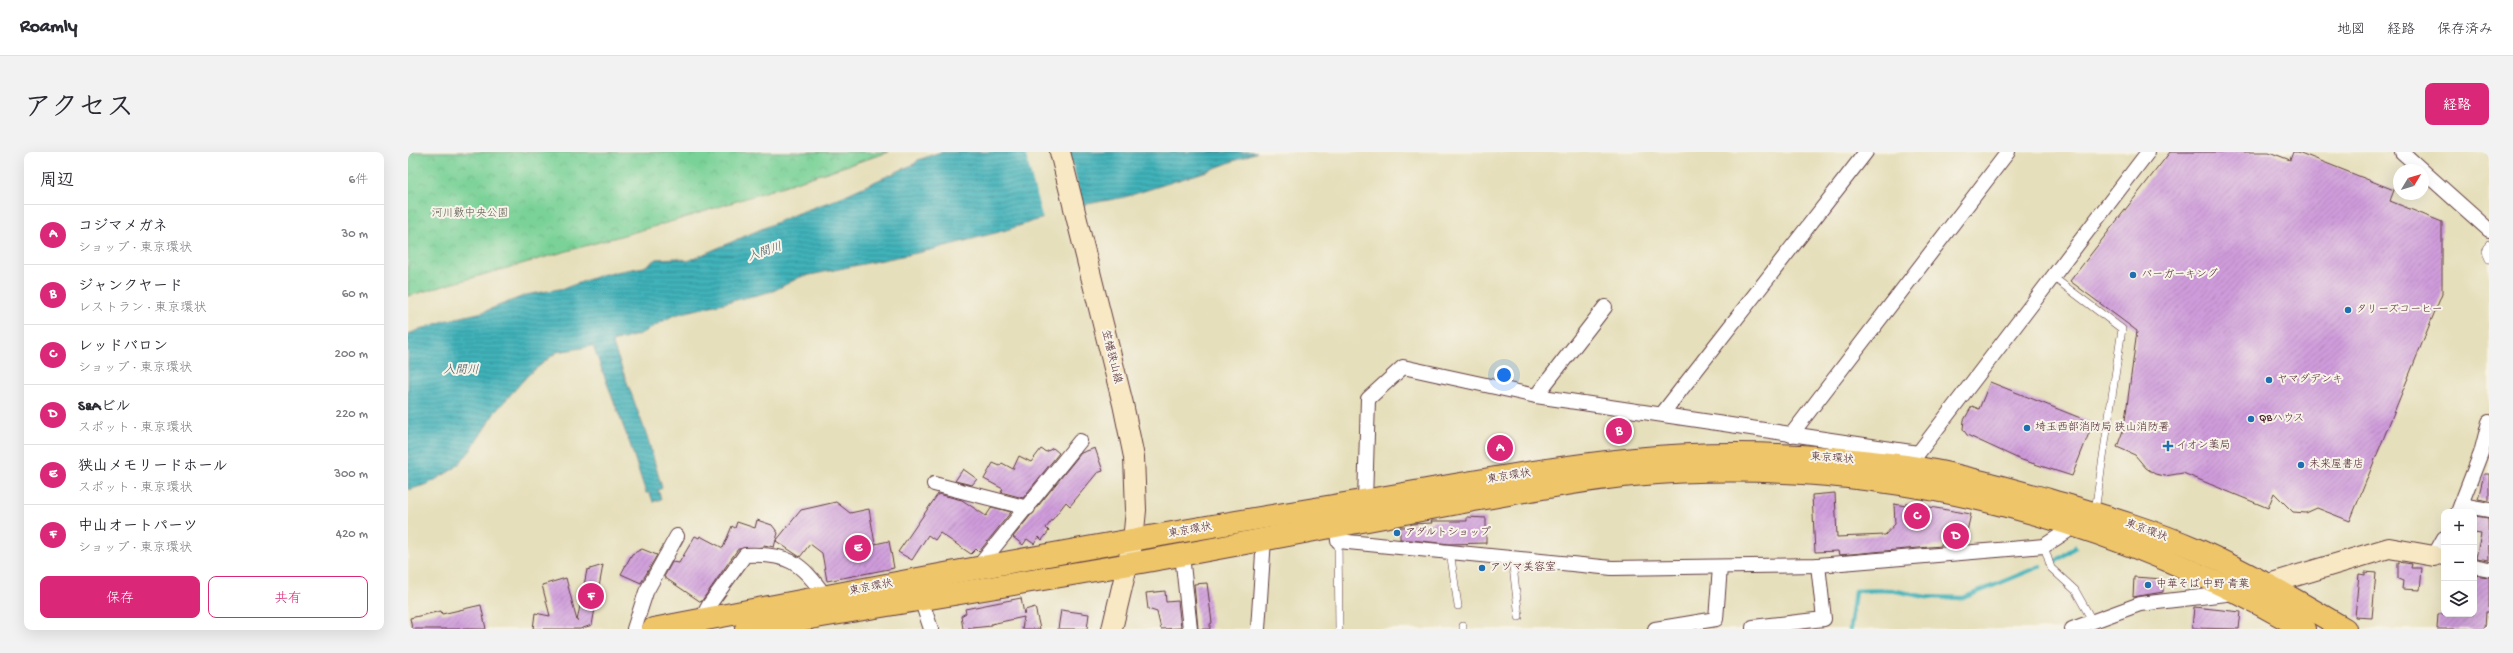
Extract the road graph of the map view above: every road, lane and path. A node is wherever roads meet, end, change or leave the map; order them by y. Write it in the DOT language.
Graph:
graph roads {
  1 [pos="1060,152"];
  2 [pos="1866,152"];
  3 [pos="2008,152"];
  4 [pos="2148,152"];
  5 [pos="2402,152"];
  6 [pos="2415,164"];
  7 [pos="2429,176"];
  8 [pos="2489,230"];
  9 [pos="2489,244"];
  10 [pos="2489,259"];
  11 [pos="2053,277"];
  12 [pos="1605,307"];
  13 [pos="1536,396"];
  14 [pos="1662,414"];
  15 [pos="2489,422"];
  16 [pos="1791,435"];
  17 [pos="1080,441"];
  18 [pos="2485,454"];
  19 [pos="1913,460"];
  20 [pos="934,484"];
  21 [pos="1365,501"];
  22 [pos="1028,508"];
  23 [pos="2460,509"];
  24 [pos="2477,510"];
  25 [pos="2489,510"];
  26 [pos="2094,513"];
  27 [pos="2075,526"];
  28 [pos="1338,533"];
  29 [pos="678,536"];
  30 [pos="1264,539"];
  31 [pos="1133,541"];
  32 [pos="2442,545"];
  33 [pos="2044,546"];
  34 [pos="1450,551"];
  35 [pos="1182,555"];
  36 [pos="2439,557"];
  37 [pos="1512,558"];
  38 [pos="1818,565"];
  39 [pos="1126,566"];
  40 [pos="978,567"];
  41 [pos="1720,567"];
  42 [pos="2477,567"];
  43 [pos="2489,569"];
  44 [pos="2266,584"];
  45 [pos="917,589"];
  46 [pos="2238,593"];
  47 [pos="825,596"];
  48 [pos="1458,606"];
  49 [pos="1518,617"];
  50 [pos="701,620"];
  51 [pos="2093,622"];
  52 [pos="634,629"];
  53 [pos="653,629"];
  54 [pos="746,629"];
  55 [pos="931,629"];
  56 [pos="1112,629"];
  57 [pos="1190,629"];
  58 [pos="1258,629"];
  59 [pos="1339,629"];
  60 [pos="1655,629"];
  61 [pos="1753,629"];
  62 [pos="2072,629"];
  63 [pos="2304,629"];
  64 [pos="2345,629"];
  1 -- 31 [label="main road, 笠幡狭山線"];
  2 -- 14 [label="street"];
  3 -- 16 [label="street"];
  4 -- 11 [label="street"];
  5 -- 6 [label="street"];
  7 -- 8 [label="street"];
  9 -- 10 [label="lane"];
  11 -- 19 [label="street"];
  11 -- 26 [label="lane"];
  12 -- 13 [label="street"];
  13 -- 14 [label="street"];
  13 -- 21 [label="street"];
  14 -- 16 [label="street"];
  15 -- 18 [label="street"];
  16 -- 19 [label="street"];
  17 -- 22 [label="street"];
  18 -- 23 [label="street"];
  19 -- 21 [label="highway, 東京環状"];
  19 -- 26 [label="highway, 東京環状"];
  20 -- 22 [label="street"];
  21 -- 31 [label="highway, 東京環状"];
  22 -- 40 [label="street"];
  24 -- 25 [label="street"];
  26 -- 44 [label="highway, 東京環状"];
  27 -- 28 [label="highway, 東京環状"];
  27 -- 33 [label="street"];
  27 -- 46 [label="highway, 東京環状"];
  28 -- 30 [label="highway, 東京環状"];
  28 -- 34 [label="street"];
  28 -- 59 [label="lane"];
  29 -- 52 [label="street"];
  30 -- 35 [label="highway, 東京環状"];
  30 -- 58 [label="street"];
  31 -- 39 [label="main road, 笠幡狭山線"];
  31 -- 40 [label="highway, 東京環状"];
  32 -- 36 [label="street"];
  33 -- 38 [label="street"];
  33 -- 51 [label="lane"];
  34 -- 37 [label="street"];
  34 -- 48 [label="lane"];
  35 -- 39 [label="highway, 東京環状"];
  35 -- 57 [label="street"];
  36 -- 44 [label="main road"];
  37 -- 41 [label="street"];
  37 -- 49 [label="lane"];
  38 -- 41 [label="street"];
  38 -- 61 [label="street"];
  39 -- 45 [label="highway, 東京環状"];
  39 -- 56 [label="main road, 笠幡狭山線"];
  40 -- 45 [label="highway, 東京環状"];
  41 -- 60 [label="street"];
  42 -- 43 [label="street"];
  44 -- 46 [label="main road"];
  44 -- 64 [label="highway, 東京環状"];
  45 -- 47 [label="highway, 東京環状"];
  45 -- 54 [label="highway, 東京環状"];
  45 -- 55 [label="street"];
  46 -- 51 [label="street"];
  46 -- 63 [label="highway, 東京環状"];
  47 -- 50 [label="highway, 東京環状"];
  47 -- 50 [label="street"];
  50 -- 53 [label="highway, 東京環状"];
  51 -- 62 [label="street"];
}
